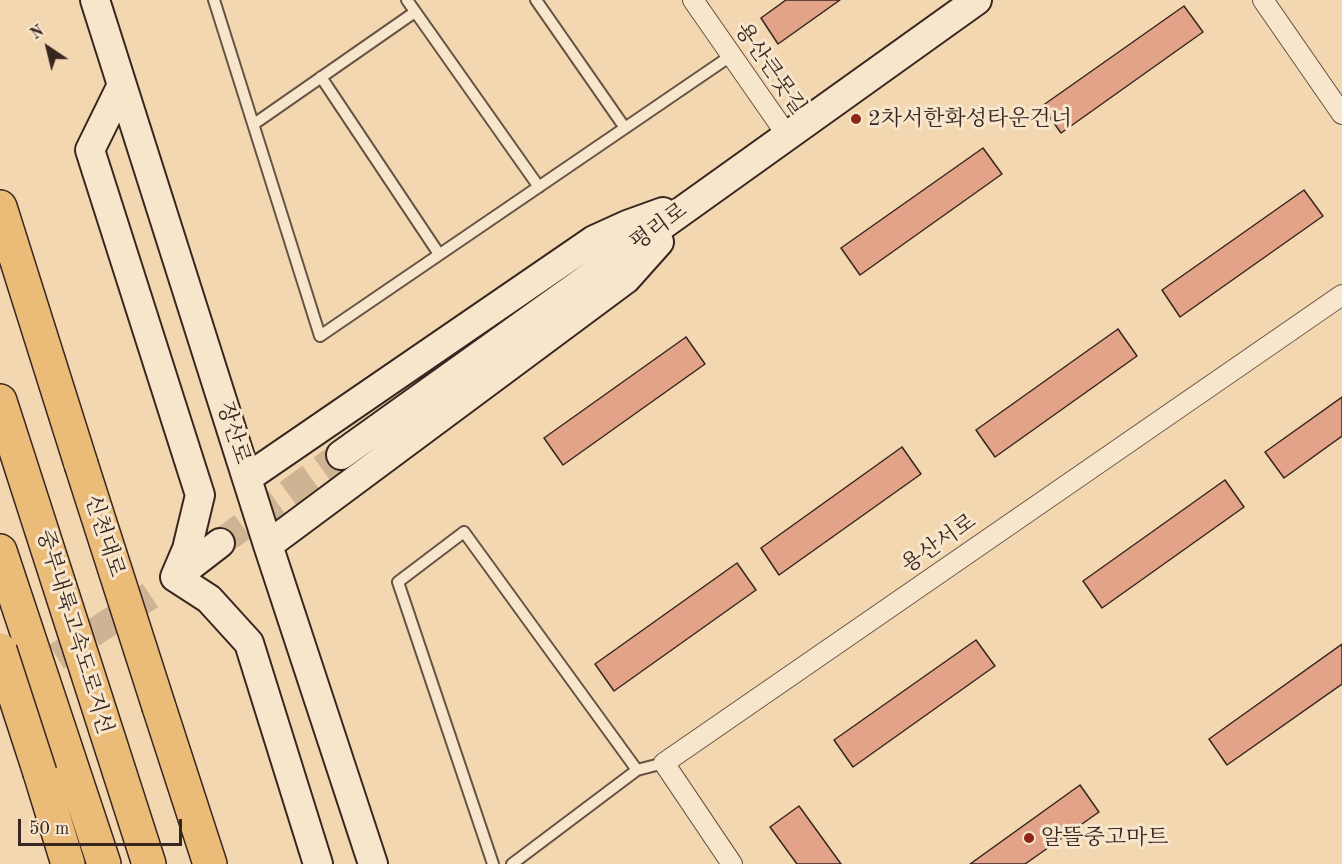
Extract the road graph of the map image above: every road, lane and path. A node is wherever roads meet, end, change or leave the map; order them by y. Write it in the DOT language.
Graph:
graph roads {
  1 [pos="96,0"];
  2 [pos="214,0"];
  3 [pos="407,0"];
  4 [pos="536,0"];
  5 [pos="693,0"];
  6 [pos="977,0"];
  7 [pos="1263,0"];
  8 [pos="415,12"];
  9 [pos="732,56"];
  10 [pos="321,78"];
  11 [pos="122,85"];
  12 [pos="1342,114"];
  13 [pos="254,124"];
  14 [pos="625,128"];
  15 [pos="788,135"];
  16 [pos="539,187"];
  17 [pos="699,198"];
  18 [pos="0,207"];
  19 [pos="440,254"];
  20 [pos="1342,296"];
  21 [pos="0,401"];
  22 [pos="341,455"];
  23 [pos="247,478"];
  24 [pos="220,543"];
  25 [pos="268,545"];
  26 [pos="0,551"];
  27 [pos="167,583"];
  28 [pos="0,650"];
  29 [pos="664,763"];
  30 [pos="638,770"];
  31 [pos="68,864"];
  32 [pos="104,864"];
  33 [pos="149,864"];
  34 [pos="210,864"];
  35 [pos="318,864"];
  36 [pos="373,864"];
  37 [pos="493,864"];
  38 [pos="512,864"];
  39 [pos="732,864"];
  1 -- 11 [label="main road, 장산로"];
  2 -- 13 [label="lane"];
  3 -- 8 [label="lane"];
  4 -- 14 [label="lane"];
  5 -- 9 [label="street, 용산큰못길"];
  6 -- 15 [label="main road, 평리로"];
  7 -- 12 [label="street"];
  8 -- 10 [label="lane"];
  8 -- 16 [label="lane"];
  9 -- 14 [label="lane"];
  9 -- 15 [label="street, 용산큰못길"];
  10 -- 13 [label="lane"];
  10 -- 19 [label="lane"];
  11 -- 23 [label="main road, 장산로"];
  11 -- 27 [label="main road"];
  13 -- 19 [label="lane"];
  14 -- 16 [label="lane"];
  15 -- 17 [label="main road, 평리로"];
  16 -- 19 [label="lane"];
  17 -- 22 [label="main road, 평리로"];
  17 -- 23 [label="main road"];
  17 -- 25 [label="main road"];
  18 -- 34 [label="highway, 신천대로, bridge"];
  20 -- 29 [label="street, 용산서로"];
  21 -- 33 [label="highway, 중부내륙고속도로지선"];
  23 -- 25 [label="main road, 장산로"];
  24 -- 27 [label="main road"];
  25 -- 36 [label="main road, 장산로"];
  26 -- 32 [label="highway, 중부내륙고속도로지선"];
  27 -- 35 [label="main road"];
  28 -- 31 [label="highway, bridge"];
  29 -- 30 [label="lane"];
  29 -- 39 [label="street"];
  30 -- 37 [label="lane"];
  30 -- 38 [label="lane"];
}
